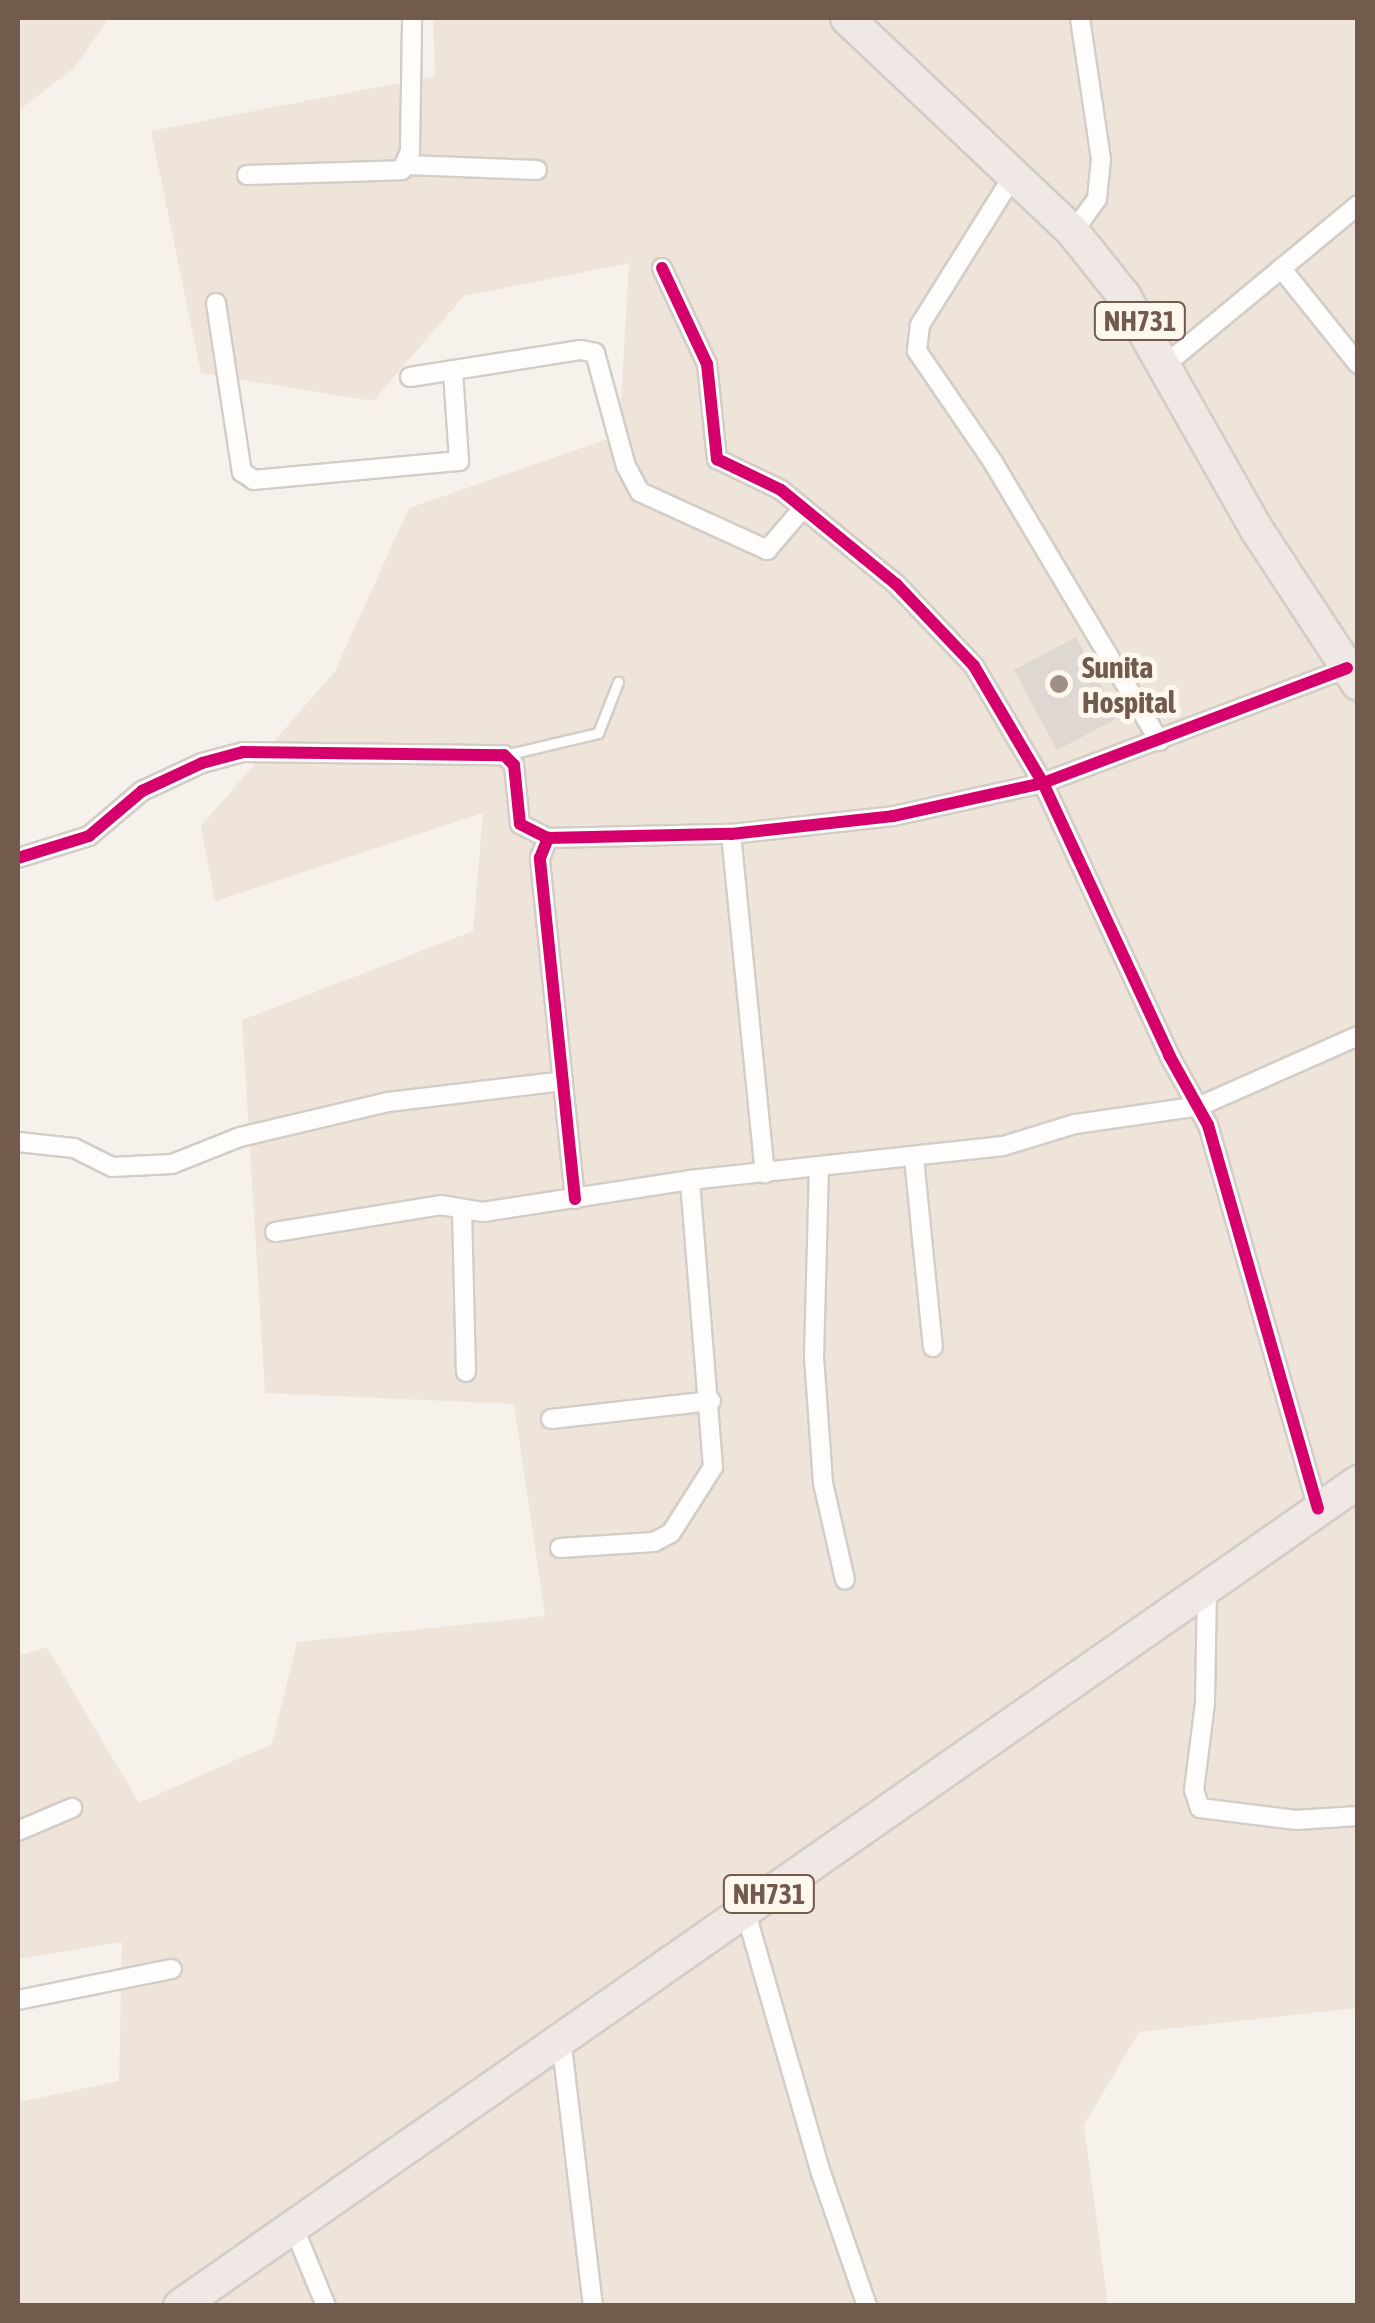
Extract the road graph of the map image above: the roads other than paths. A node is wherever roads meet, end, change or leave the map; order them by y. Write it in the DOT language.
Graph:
graph roads {
  1 [pos="412,18"];
  2 [pos="847,18"];
  3 [pos="1080,18"];
  4 [pos="408,165"];
  5 [pos="538,170"];
  6 [pos="248,175"];
  7 [pos="1014,176"];
  8 [pos="1358,205"];
  9 [pos="1073,232"];
  10 [pos="662,268"];
  11 [pos="1282,268"];
  12 [pos="216,302"];
  13 [pos="1166,364"];
  14 [pos="1358,364"];
  15 [pos="454,370"];
  16 [pos="410,377"];
  17 [pos="803,508"];
  18 [pos="1352,676"];
  19 [pos="618,682"];
  20 [pos="1159,741"];
  21 [pos="504,755"];
  22 [pos="1043,783"];
  23 [pos="730,834"];
  24 [pos="548,838"];
  25 [pos="18,858"];
  26 [pos="1358,1036"];
  27 [pos="563,1081"];
  28 [pos="1200,1106"];
  29 [pos="18,1142"];
  30 [pos="914,1158"];
  31 [pos="818,1166"];
  32 [pos="764,1173"];
  33 [pos="690,1180"];
  34 [pos="575,1198"];
  35 [pos="462,1210"];
  36 [pos="274,1232"];
  37 [pos="932,1347"];
  38 [pos="466,1372"];
  39 [pos="711,1401"];
  40 [pos="551,1418"];
  41 [pos="1355,1492"];
  42 [pos="1318,1509"];
  43 [pos="560,1548"];
  44 [pos="845,1580"];
  45 [pos="1207,1587"];
  46 [pos="72,1808"];
  47 [pos="1358,1816"];
  48 [pos="18,1831"];
  49 [pos="745,1910"];
  50 [pos="172,1969"];
  51 [pos="18,2000"];
  52 [pos="560,2037"];
  53 [pos="293,2226"];
  54 [pos="180,2306"];
  55 [pos="326,2306"];
  56 [pos="593,2306"];
  57 [pos="867,2306"];
  1 -- 4 [label="street"];
  2 -- 7 [label="highway, NH731"];
  3 -- 9 [label="street"];
  4 -- 5 [label="street"];
  4 -- 6 [label="street"];
  7 -- 9 [label="highway, NH731"];
  7 -- 20 [label="street"];
  8 -- 11 [label="street"];
  9 -- 13 [label="highway, NH731"];
  10 -- 17 [label="street"];
  11 -- 13 [label="street"];
  11 -- 14 [label="street"];
  12 -- 15 [label="street"];
  13 -- 18 [label="highway, NH731"];
  15 -- 16 [label="street"];
  15 -- 17 [label="street"];
  17 -- 22 [label="street"];
  18 -- 20 [label="street"];
  19 -- 21 [label="lane"];
  20 -- 22 [label="street"];
  21 -- 24 [label="street"];
  21 -- 25 [label="street"];
  22 -- 23 [label="street"];
  22 -- 28 [label="street"];
  23 -- 24 [label="street"];
  23 -- 32 [label="street"];
  24 -- 27 [label="street"];
  26 -- 28 [label="street"];
  27 -- 29 [label="street"];
  27 -- 34 [label="street"];
  28 -- 30 [label="street"];
  28 -- 42 [label="street"];
  30 -- 31 [label="street"];
  30 -- 37 [label="street"];
  31 -- 32 [label="street"];
  31 -- 44 [label="street"];
  32 -- 33 [label="street"];
  33 -- 34 [label="street"];
  33 -- 39 [label="street"];
  34 -- 35 [label="street"];
  35 -- 36 [label="street"];
  35 -- 38 [label="street"];
  39 -- 40 [label="street"];
  39 -- 43 [label="street"];
  41 -- 42 [label="highway, NH731"];
  42 -- 45 [label="highway, NH731"];
  45 -- 47 [label="street"];
  45 -- 49 [label="highway, NH731"];
  46 -- 48 [label="street"];
  49 -- 52 [label="highway, NH731"];
  49 -- 57 [label="street"];
  50 -- 51 [label="street"];
  52 -- 53 [label="highway, NH731"];
  52 -- 56 [label="street"];
  53 -- 54 [label="highway, NH731"];
  53 -- 55 [label="street"];
}
